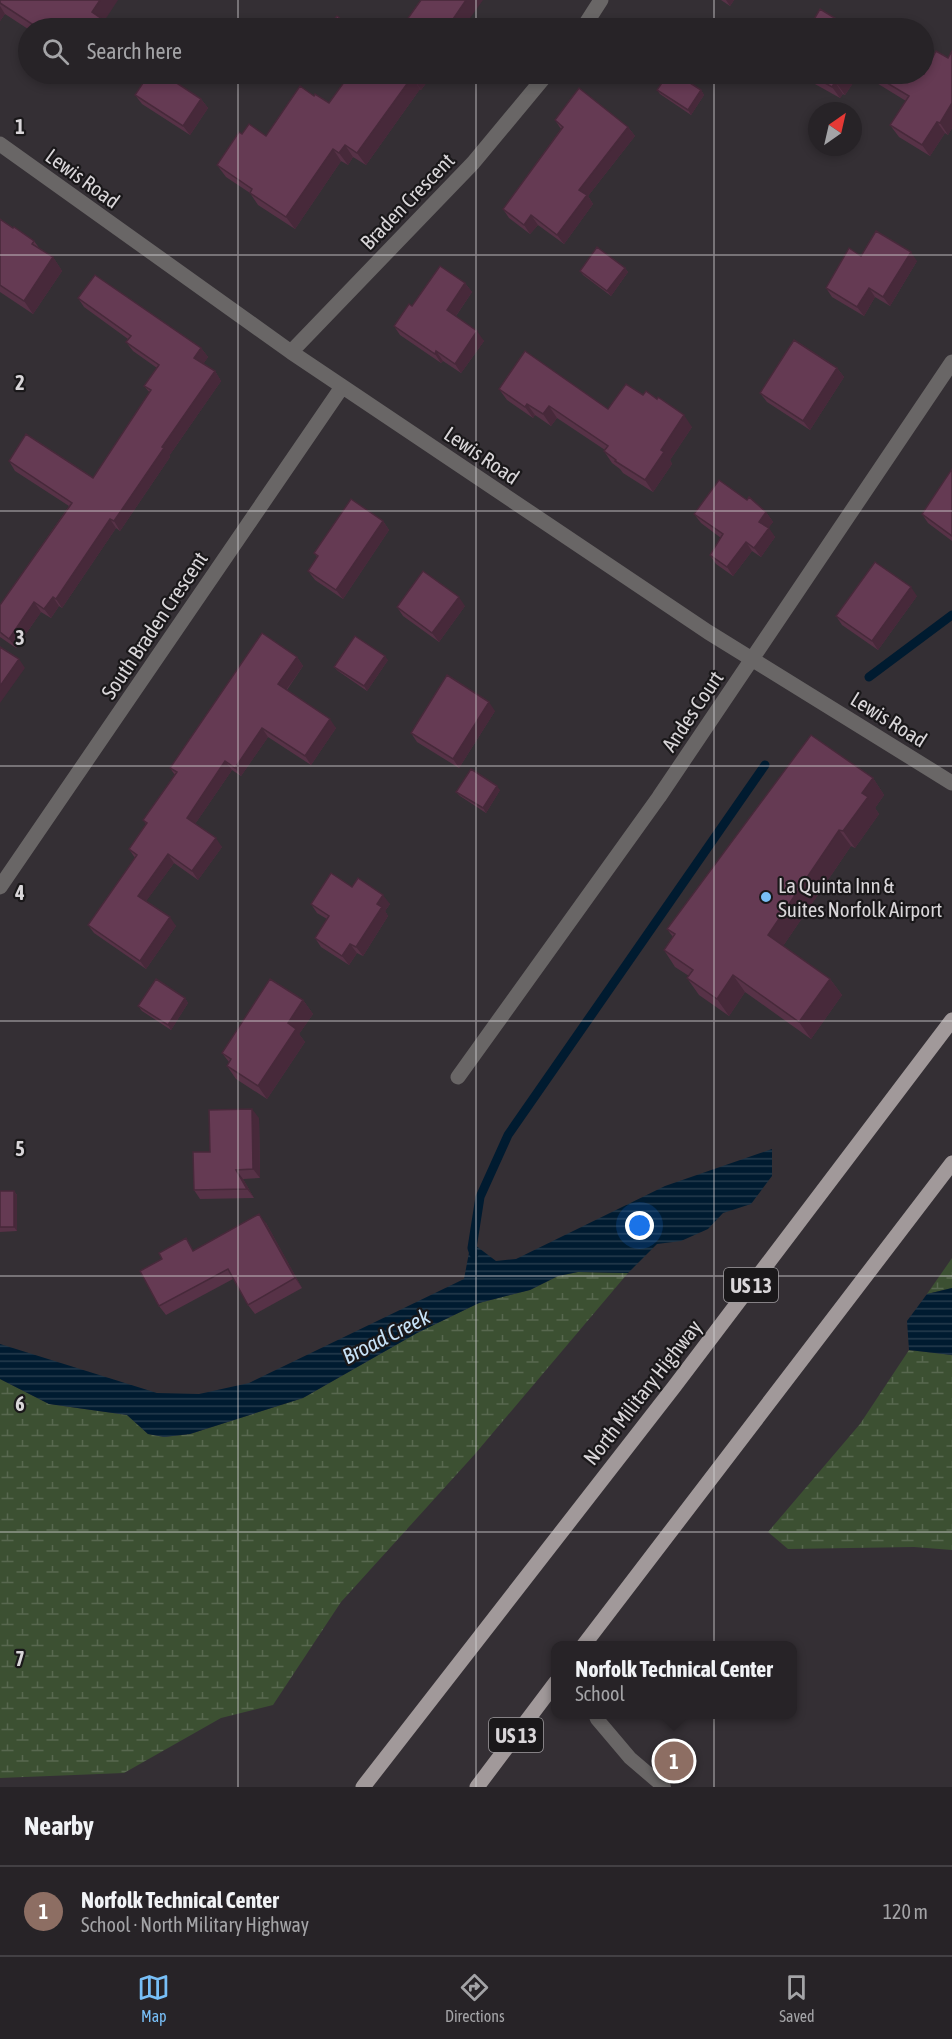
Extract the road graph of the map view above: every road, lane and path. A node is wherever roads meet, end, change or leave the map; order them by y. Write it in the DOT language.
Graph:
graph roads {
  1 [pos="601,0"];
  2 [pos="589,18"];
  3 [pos="539,84"];
  4 [pos="0,144"];
  5 [pos="291,352"];
  6 [pos="952,362"];
  7 [pos="342,387"];
  8 [pos="752,660"];
  9 [pos="952,783"];
  10 [pos="0,887"];
  11 [pos="952,1020"];
  12 [pos="458,1077"];
  13 [pos="952,1163"];
  14 [pos="587,1641"];
  15 [pos="551,1687"];
  16 [pos="597,1719"];
  17 [pos="664,1786"];
  18 [pos="363,1787"];
  19 [pos="477,1787"];
  1 -- 2 [label="street"];
  3 -- 5 [label="street, Braden Crescent"];
  4 -- 5 [label="street, Lewis Road"];
  5 -- 7 [label="street, Lewis Road"];
  6 -- 8 [label="street, Andes Court"];
  7 -- 8 [label="street, Lewis Road"];
  7 -- 10 [label="street, South Braden Crescent"];
  8 -- 9 [label="street, Lewis Road"];
  8 -- 12 [label="street, Andes Court"];
  11 -- 18 [label="main road, North Military Highway / US 13"];
  13 -- 14 [label="main road"];
  15 -- 19 [label="main road, US 13"];
  16 -- 17 [label="lane"];
}
